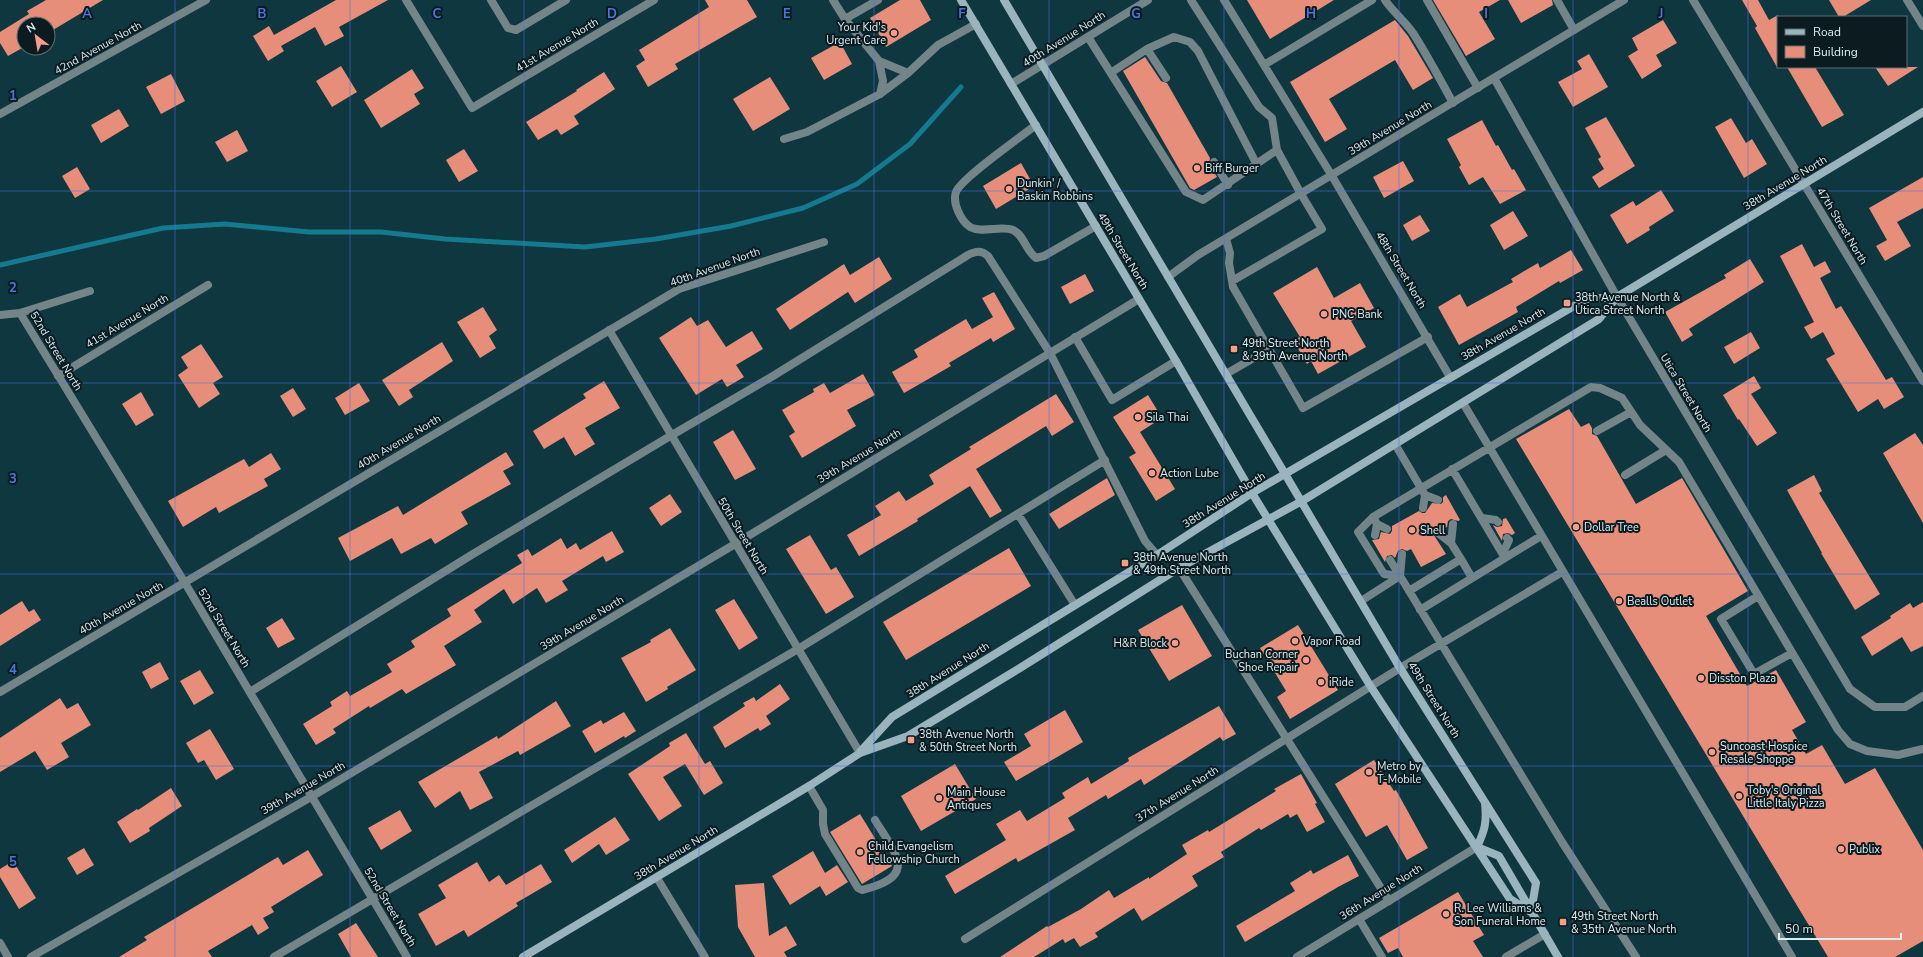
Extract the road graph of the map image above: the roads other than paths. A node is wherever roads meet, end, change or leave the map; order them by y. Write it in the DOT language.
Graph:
graph roads {
  1 [pos="206,0"];
  2 [pos="406,0"];
  3 [pos="491,0"];
  4 [pos="566,0"];
  5 [pos="654,0"];
  6 [pos="833,0"];
  7 [pos="878,0"];
  8 [pos="961,0"];
  9 [pos="1004,0"];
  10 [pos="1148,0"];
  11 [pos="1191,0"];
  12 [pos="1224,0"];
  13 [pos="1372,0"];
  14 [pos="1385,0"];
  15 [pos="1427,0"];
  16 [pos="1557,0"];
  17 [pos="1624,0"];
  18 [pos="1693,0"];
  19 [pos="1907,0"];
  20 [pos="845,19"];
  21 [pos="976,24"];
  22 [pos="1923,26"];
  23 [pos="1574,30"];
  24 [pos="1088,37"];
  25 [pos="1147,49"];
  26 [pos="879,61"];
  27 [pos="1043,65"];
  28 [pos="1264,65"];
  29 [pos="1112,72"];
  30 [pos="908,73"];
  31 [pos="1166,78"];
  32 [pos="1494,78"];
  33 [pos="1011,84"];
  34 [pos="1478,88"];
  35 [pos="880,94"];
  36 [pos="1453,102"];
  37 [pos="1923,112"];
  38 [pos="0,114"];
  39 [pos="1036,125"];
  40 [pos="784,139"];
  41 [pos="1277,150"];
  42 [pos="1214,162"];
  43 [pos="1258,164"];
  44 [pos="1332,176"];
  45 [pos="1804,184"];
  46 [pos="1228,185"];
  47 [pos="1301,194"];
  48 [pos="1096,226"];
  49 [pos="1226,239"];
  50 [pos="824,242"];
  51 [pos="1168,277"];
  52 [pos="1232,281"];
  53 [pos="208,285"];
  54 [pos="90,291"];
  55 [pos="1617,297"];
  56 [pos="1139,299"];
  57 [pos="20,313"];
  58 [pos="0,315"];
  59 [pos="609,330"];
  60 [pos="1075,337"];
  61 [pos="1428,337"];
  62 [pos="1269,349"];
  63 [pos="1050,353"];
  64 [pos="1176,361"];
  65 [pos="1226,374"];
  66 [pos="58,376"];
  67 [pos="1450,377"];
  68 [pos="1923,381"];
  69 [pos="1463,403"];
  70 [pos="1631,412"];
  71 [pos="1597,431"];
  72 [pos="672,435"];
  73 [pos="1395,444"];
  74 [pos="1489,448"];
  75 [pos="1666,450"];
  76 [pos="1105,460"];
  77 [pos="1452,469"];
  78 [pos="1285,475"];
  79 [pos="1625,475"];
  80 [pos="1423,492"];
  81 [pos="1252,493"];
  82 [pos="1438,500"];
  83 [pos="1302,501"];
  84 [pos="1423,508"];
  85 [pos="1018,514"];
  86 [pos="1373,517"];
  87 [pos="1482,518"];
  88 [pos="1269,519"];
  89 [pos="1498,522"];
  90 [pos="1377,524"];
  91 [pos="1453,524"];
  92 [pos="1387,529"];
  93 [pos="1437,532"];
  94 [pos="1376,536"];
  95 [pos="1541,536"];
  96 [pos="1507,538"];
  97 [pos="1451,543"];
  98 [pos="735,544"];
  99 [pos="1402,554"];
  100 [pos="1504,555"];
  101 [pos="1157,556"];
  102 [pos="1461,559"];
  103 [pos="1390,560"];
  104 [pos="1179,568"];
  105 [pos="1562,572"];
  106 [pos="1400,576"];
  107 [pos="1472,578"];
  108 [pos="185,584"];
  109 [pos="1409,590"];
  110 [pos="1758,596"];
  111 [pos="1361,601"];
  112 [pos="1075,605"];
  113 [pos="1420,610"];
  114 [pos="1441,644"];
  115 [pos="798,649"];
  116 [pos="1792,653"];
  117 [pos="1400,668"];
  118 [pos="1371,687"];
  119 [pos="0,692"];
  120 [pos="250,692"];
  121 [pos="1923,696"];
  122 [pos="1287,739"];
  123 [pos="1923,749"];
  124 [pos="860,752"];
  125 [pos="809,786"];
  126 [pos="311,797"];
  127 [pos="1485,801"];
  128 [pos="875,820"];
  129 [pos="1477,847"];
  130 [pos="657,878"];
  131 [pos="372,898"];
  132 [pos="1389,901"];
  133 [pos="1531,912"];
  134 [pos="1358,919"];
  135 [pos="1545,934"];
  136 [pos="965,939"];
  137 [pos="0,944"];
  138 [pos="8,957"];
  139 [pos="31,957"];
  140 [pos="274,957"];
  141 [pos="407,957"];
  142 [pos="523,957"];
  143 [pos="705,957"];
  144 [pos="1297,957"];
  145 [pos="1382,957"];
  146 [pos="1506,957"];
  147 [pos="1558,957"];
  148 [pos="1636,957"];
  149 [pos="1792,957"];
  1 -- 38 [label="street, 42nd Avenue North"];
  2 -- 5 [label="street, 41st Avenue North"];
  3 -- 4 [label="street"];
  6 -- 20 [label="street"];
  7 -- 20 [label="street"];
  8 -- 21 [label="main road, 49th Street North"];
  9 -- 27 [label="main road"];
  10 -- 24 [label="street, 40th Avenue North"];
  11 -- 41 [label="street"];
  12 -- 28 [label="street, 48th Street North"];
  13 -- 28 [label="street"];
  14 -- 36 [label="street"];
  15 -- 34 [label="street"];
  16 -- 23 [label="street"];
  17 -- 23 [label="street, 39th Avenue North"];
  18 -- 45 [label="street, 47th Street North"];
  19 -- 22 [label="street"];
  20 -- 26 [label="street"];
  21 -- 30 [label="street"];
  21 -- 33 [label="main road, 49th Street North"];
  23 -- 32 [label="street, 39th Avenue North"];
  24 -- 27 [label="street, 40th Avenue North"];
  24 -- 29 [label="street"];
  25 -- 29 [label="street"];
  25 -- 31 [label="street"];
  25 -- 43 [label="street"];
  26 -- 30 [label="street"];
  26 -- 35 [label="street"];
  27 -- 33 [label="street, 40th Avenue North"];
  27 -- 51 [label="main road"];
  28 -- 44 [label="street, 48th Street North"];
  29 -- 46 [label="street"];
  30 -- 35 [label="street"];
  32 -- 34 [label="street, 39th Avenue North"];
  32 -- 55 [label="street, Utica Street North"];
  33 -- 39 [label="main road, 49th Street North"];
  34 -- 36 [label="street, 39th Avenue North"];
  35 -- 40 [label="street"];
  36 -- 44 [label="street, 39th Avenue North"];
  37 -- 45 [label="main road, 38th Avenue North"];
  39 -- 48 [label="main road, 49th Street North"];
  39 -- 48 [label="street"];
  41 -- 43 [label="street"];
  41 -- 47 [label="street"];
  42 -- 46 [label="street"];
  43 -- 46 [label="street"];
  44 -- 47 [label="street, 39th Avenue North"];
  44 -- 61 [label="street, 48th Street North"];
  45 -- 55 [label="main road, 38th Avenue North"];
  45 -- 68 [label="street, 47th Street North"];
  47 -- 49 [label="street, 39th Avenue North"];
  47 -- 52 [label="street"];
  48 -- 56 [label="main road, 49th Street North"];
  49 -- 51 [label="street, 39th Avenue North"];
  49 -- 52 [label="street"];
  50 -- 59 [label="street, 40th Avenue North"];
  51 -- 65 [label="main road"];
  52 -- 62 [label="street"];
  53 -- 66 [label="street, 41st Avenue North"];
  54 -- 57 [label="street"];
  55 -- 67 [label="main road, 38th Avenue North"];
  55 -- 69 [label="main road, 38th Avenue North"];
  55 -- 121 [label="street, Utica Street North"];
  56 -- 60 [label="street, 39th Avenue North"];
  56 -- 64 [label="main road, 49th Street North"];
  57 -- 58 [label="street"];
  57 -- 66 [label="street, 52nd Street North"];
  59 -- 72 [label="street, 50th Street North"];
  59 -- 108 [label="street, 40th Avenue North"];
  60 -- 63 [label="street, 39th Avenue North"];
  60 -- 64 [label="street"];
  61 -- 62 [label="street"];
  61 -- 67 [label="street, 48th Street North"];
  62 -- 65 [label="street"];
  63 -- 72 [label="street"];
  63 -- 76 [label="street"];
  63 -- 98 [label="street, 39th Avenue North"];
  64 -- 81 [label="main road, 49th Street North"];
  65 -- 78 [label="main road"];
  66 -- 108 [label="street, 52nd Street North"];
  67 -- 78 [label="main road, 38th Avenue North"];
  69 -- 73 [label="main road, 38th Avenue North"];
  69 -- 74 [label="street"];
  70 -- 71 [label="street"];
  70 -- 74 [label="street"];
  70 -- 75 [label="street"];
  72 -- 98 [label="street, 50th Street North"];
  72 -- 120 [label="street"];
  73 -- 80 [label="street"];
  73 -- 83 [label="main road, 38th Avenue North"];
  74 -- 77 [label="street"];
  74 -- 95 [label="street"];
  75 -- 79 [label="street"];
  75 -- 110 [label="street"];
  76 -- 85 [label="street"];
  76 -- 101 [label="street"];
  77 -- 80 [label="street"];
  77 -- 87 [label="street"];
  78 -- 81 [label="main road, 38th Avenue North"];
  78 -- 83 [label="main road, 49th Street North"];
  80 -- 82 [label="street"];
  80 -- 84 [label="street"];
  80 -- 86 [label="street"];
  81 -- 88 [label="main road, 49th Street North"];
  81 -- 101 [label="main road, 38th Avenue North"];
  83 -- 88 [label="main road, 38th Avenue North"];
  83 -- 111 [label="main road, 49th Street North"];
  85 -- 112 [label="street"];
  85 -- 115 [label="street"];
  86 -- 90 [label="street"];
  86 -- 106 [label="street"];
  87 -- 89 [label="street"];
  87 -- 100 [label="street"];
  88 -- 104 [label="main road, 38th Avenue North"];
  88 -- 118 [label="main road"];
  90 -- 92 [label="street"];
  90 -- 94 [label="street"];
  91 -- 97 [label="street"];
  93 -- 97 [label="street"];
  95 -- 100 [label="street"];
  95 -- 105 [label="street"];
  96 -- 100 [label="street"];
  97 -- 102 [label="street"];
  98 -- 115 [label="street, 50th Street North"];
  98 -- 126 [label="street, 39th Avenue North"];
  99 -- 106 [label="street"];
  100 -- 107 [label="street"];
  101 -- 112 [label="main road, 38th Avenue North"];
  102 -- 107 [label="street"];
  102 -- 109 [label="street"];
  103 -- 106 [label="street"];
  104 -- 122 [label="street"];
  104 -- 124 [label="main road, 38th Avenue North"];
  105 -- 114 [label="street, 37th Avenue North"];
  105 -- 149 [label="street"];
  106 -- 109 [label="street"];
  106 -- 111 [label="street"];
  107 -- 113 [label="street"];
  108 -- 119 [label="street, 40th Avenue North"];
  108 -- 120 [label="street, 52nd Street North"];
  109 -- 113 [label="street"];
  110 -- 116 [label="street"];
  110 -- 116 [label="street"];
  111 -- 117 [label="main road, 49th Street North"];
  112 -- 124 [label="main road, 38th Avenue North"];
  113 -- 114 [label="street"];
  114 -- 117 [label="street, 37th Avenue North"];
  114 -- 148 [label="street"];
  115 -- 124 [label="street, 50th Street North"];
  115 -- 131 [label="street"];
  116 -- 123 [label="street"];
  117 -- 118 [label="street, 37th Avenue North"];
  117 -- 127 [label="main road, 49th Street North"];
  118 -- 122 [label="street, 37th Avenue North"];
  118 -- 129 [label="main road"];
  120 -- 126 [label="street, 52nd Street North"];
  122 -- 132 [label="street"];
  122 -- 136 [label="street, 37th Avenue North"];
  124 -- 125 [label="main road, 38th Avenue North"];
  125 -- 128 [label="street"];
  125 -- 130 [label="main road, 38th Avenue North"];
  126 -- 131 [label="street, 52nd Street North"];
  126 -- 139 [label="street, 39th Avenue North"];
  127 -- 129 [label="main road"];
  127 -- 133 [label="main road, 49th Street North"];
  129 -- 132 [label="street, 36th Avenue North"];
  129 -- 133 [label="main road"];
  129 -- 133 [label="main road"];
  130 -- 142 [label="main road, 38th Avenue North"];
  130 -- 143 [label="street"];
  131 -- 140 [label="street"];
  131 -- 141 [label="street, 52nd Street North"];
  132 -- 134 [label="street, 36th Avenue North"];
  133 -- 135 [label="main road"];
  134 -- 144 [label="street, 36th Avenue North"];
  134 -- 145 [label="street"];
  135 -- 146 [label="street"];
  135 -- 147 [label="main road"];
  137 -- 138 [label="street"];
}
